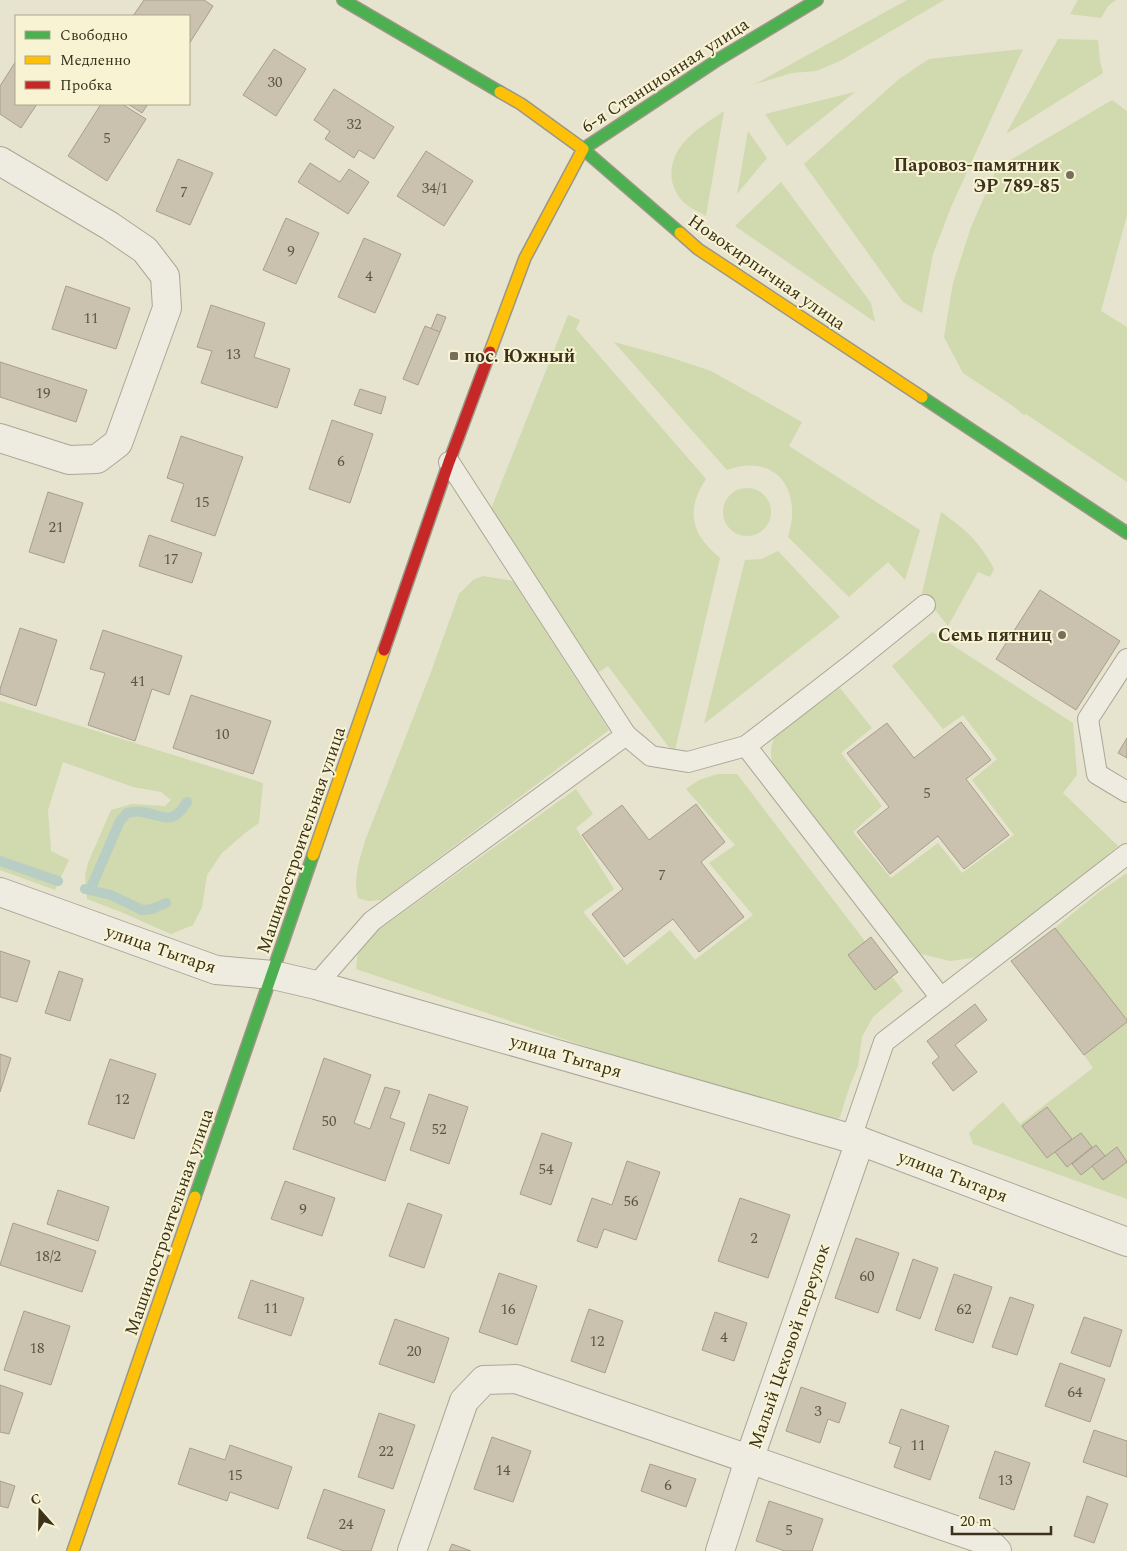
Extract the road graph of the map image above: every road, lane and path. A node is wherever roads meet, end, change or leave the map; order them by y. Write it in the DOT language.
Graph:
graph roads {
  1 [pos="343,0"];
  2 [pos="817,0"];
  3 [pos="583,149"];
  4 [pos="0,161"];
  5 [pos="0,438"];
  6 [pos="449,462"];
  7 [pos="1127,533"];
  8 [pos="925,605"];
  9 [pos="1127,659"];
  10 [pos="626,735"];
  11 [pos="746,746"];
  12 [pos="1127,792"];
  13 [pos="1127,854"];
  14 [pos="0,892"];
  15 [pos="273,975"];
  16 [pos="316,985"];
  17 [pos="941,998"];
  18 [pos="855,1140"];
  19 [pos="1127,1242"];
  20 [pos="749,1460"];
  21 [pos="73,1551"];
  22 [pos="412,1551"];
  23 [pos="720,1551"];
  24 [pos="997,1551"];
  1 -- 3 [label="main road, Новокирпичная улица"];
  2 -- 3 [label="main road, 6-я Станционная улица"];
  3 -- 6 [label="main road, Машиностроительная улица"];
  3 -- 7 [label="main road, Новокирпичная улица"];
  4 -- 5 [label="street"];
  6 -- 10 [label="lane"];
  6 -- 15 [label="main road, Машиностроительная улица"];
  8 -- 11 [label="lane"];
  9 -- 12 [label="lane"];
  10 -- 11 [label="lane"];
  10 -- 16 [label="lane"];
  11 -- 17 [label="lane"];
  13 -- 17 [label="lane"];
  14 -- 15 [label="street, улица Тытаря"];
  15 -- 16 [label="street, улица Тытаря"];
  15 -- 21 [label="main road, Машиностроительная улица"];
  16 -- 18 [label="street, улица Тытаря"];
  17 -- 18 [label="lane"];
  18 -- 19 [label="street, улица Тытаря"];
  18 -- 20 [label="street, Малый Цеховой переулок"];
  20 -- 22 [label="street"];
  20 -- 23 [label="street, Малый Цеховой переулок"];
  20 -- 24 [label="street"];
}
